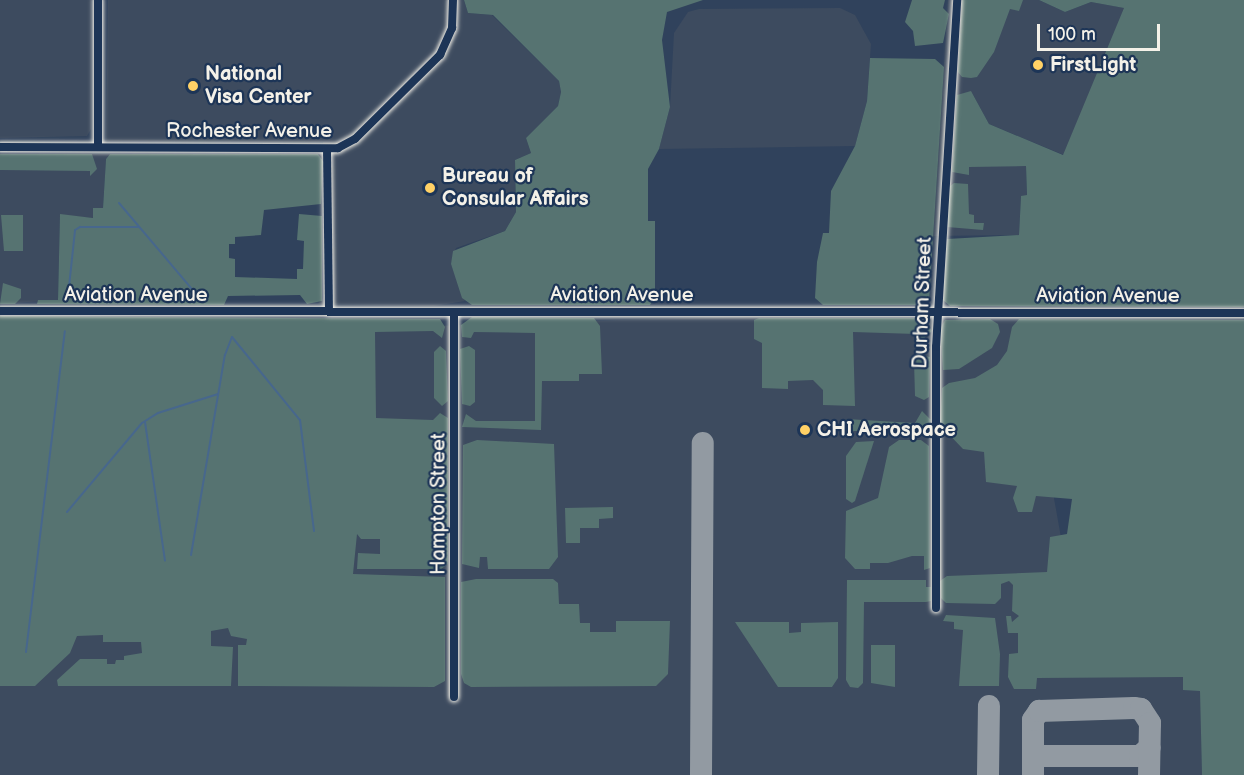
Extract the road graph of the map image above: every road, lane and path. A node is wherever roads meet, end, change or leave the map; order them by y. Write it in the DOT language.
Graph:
graph roads {
  1 [pos="98,0"];
  2 [pos="453,0"];
  3 [pos="957,0"];
  4 [pos="0,147"];
  5 [pos="98,147"];
  6 [pos="327,149"];
  7 [pos="0,310"];
  8 [pos="329,311"];
  9 [pos="454,312"];
  10 [pos="937,312"];
  11 [pos="1244,313"];
  12 [pos="936,608"];
  13 [pos="454,697"];
  1 -- 5 [label="street"];
  2 -- 6 [label="street, Rochester Avenue"];
  3 -- 10 [label="street, Durham Street"];
  4 -- 5 [label="street, Rochester Avenue"];
  5 -- 6 [label="street, Rochester Avenue"];
  6 -- 8 [label="street"];
  7 -- 8 [label="street, Aviation Avenue"];
  8 -- 9 [label="street, Aviation Avenue"];
  9 -- 10 [label="street, Aviation Avenue"];
  9 -- 13 [label="street, Hampton Street"];
  10 -- 11 [label="street, Aviation Avenue"];
  10 -- 12 [label="street, Durham Street"];
}
